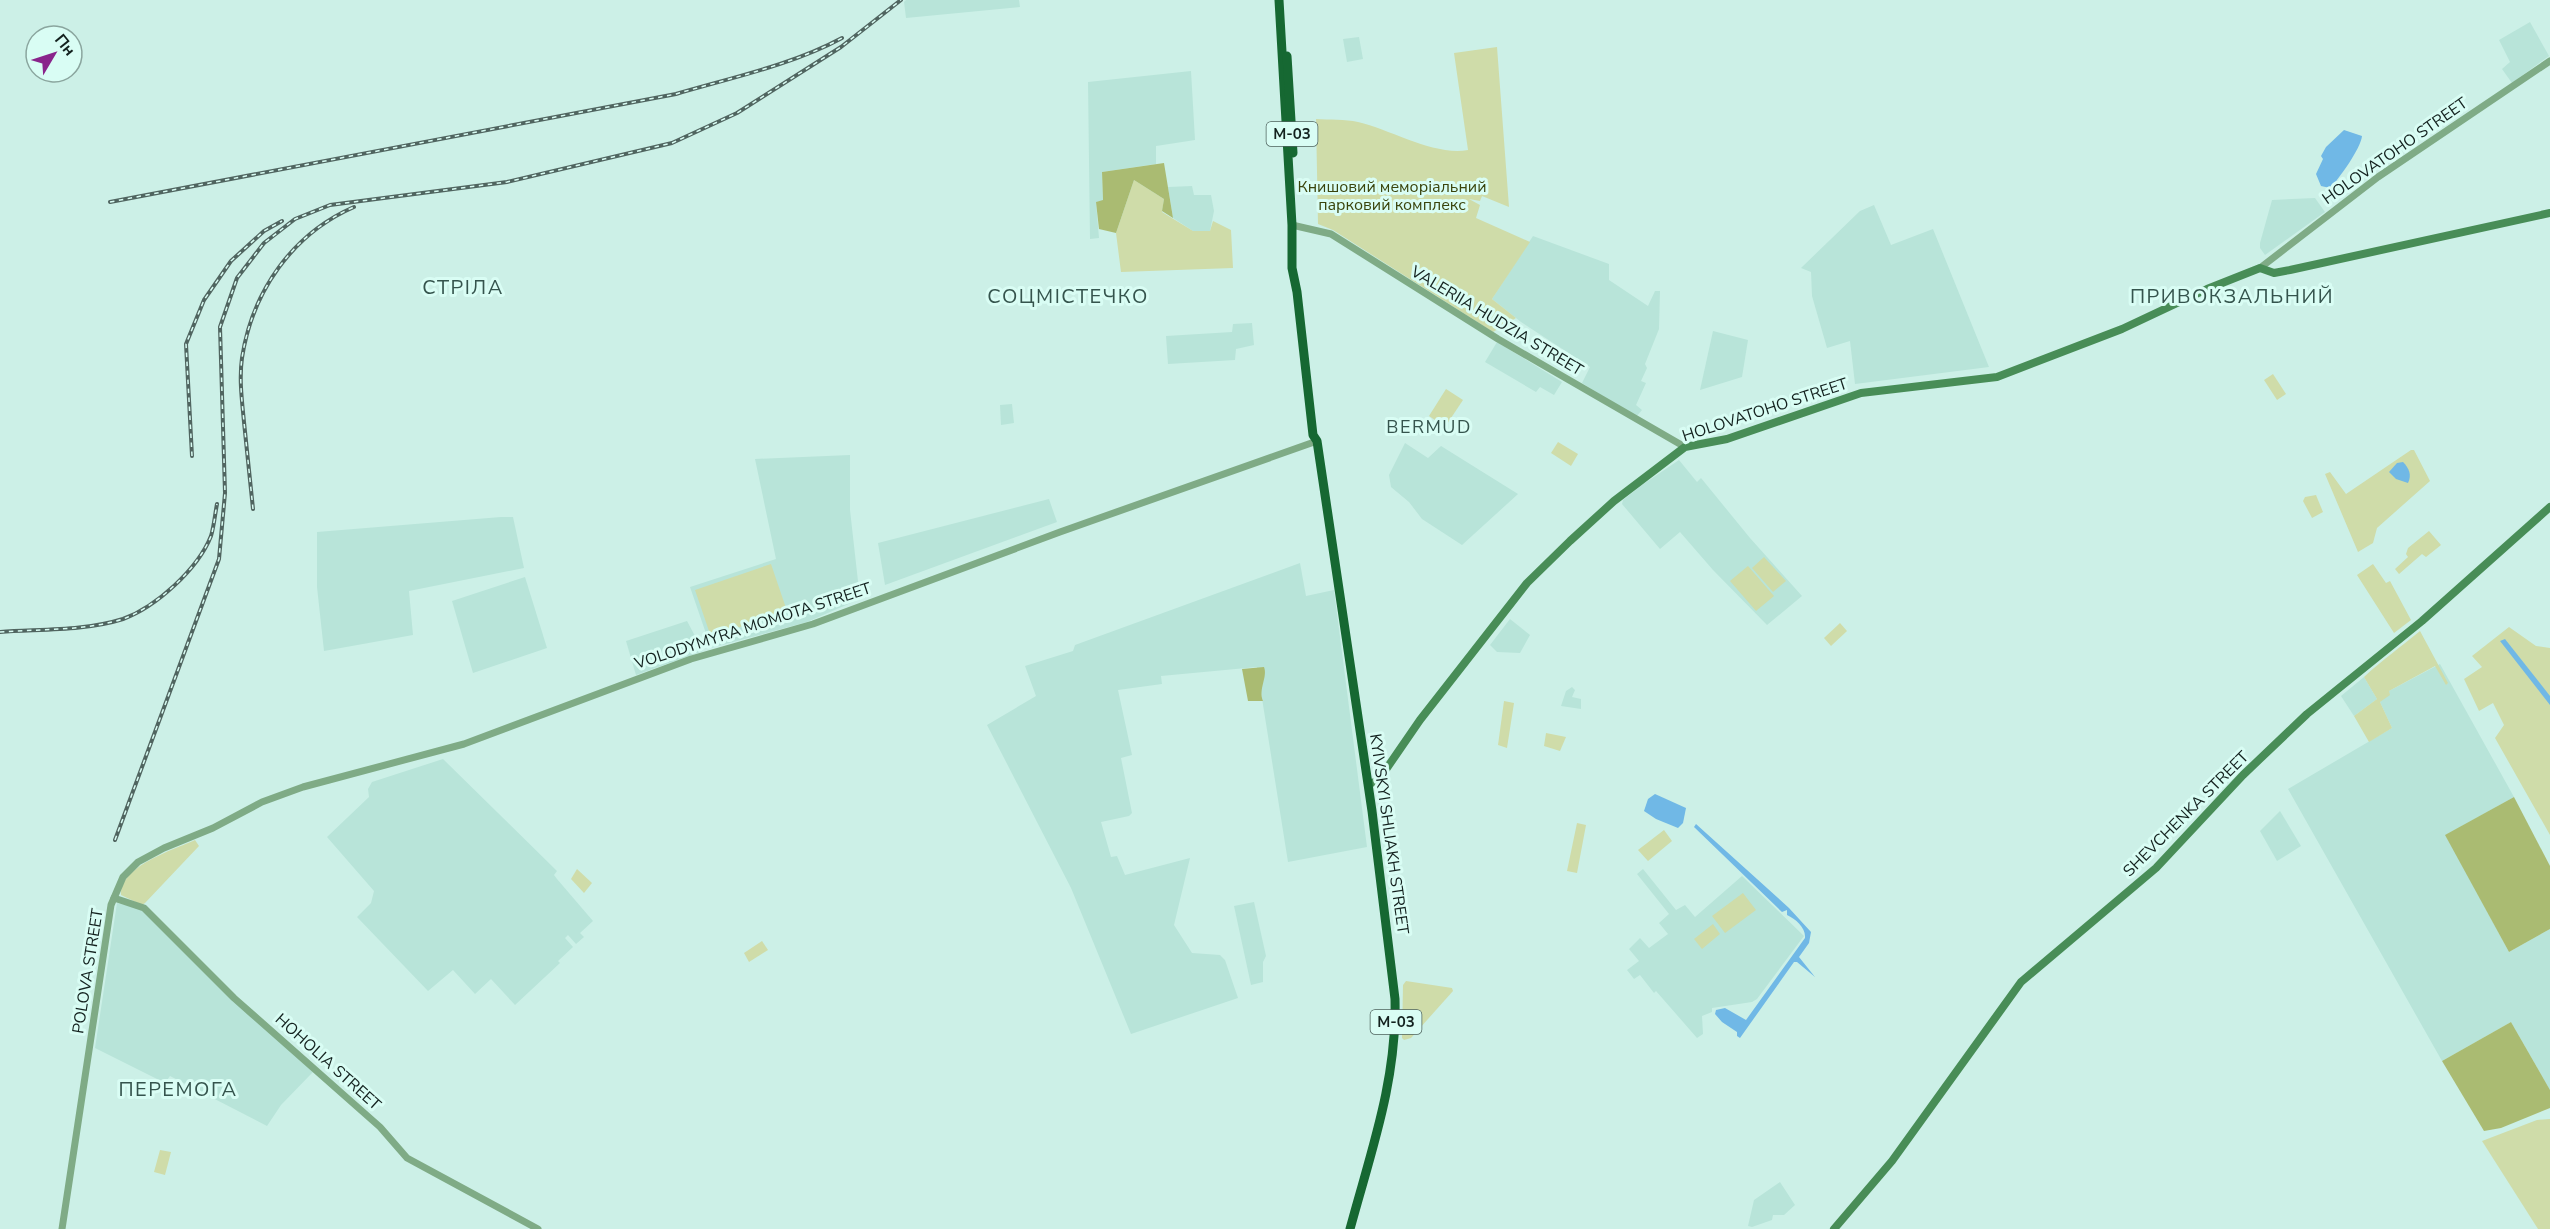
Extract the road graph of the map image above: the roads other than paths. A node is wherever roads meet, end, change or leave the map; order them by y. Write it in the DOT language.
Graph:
graph roads {
  1 [pos="1279,0"];
  2 [pos="1284,0"];
  3 [pos="2550,61"];
  4 [pos="2550,213"];
  5 [pos="1295,225"];
  6 [pos="2260,268"];
  7 [pos="1317,441"];
  8 [pos="1685,447"];
  9 [pos="2550,507"];
  10 [pos="1368,784"];
  11 [pos="262,802"];
  12 [pos="114,898"];
  13 [pos="62,1229"];
  14 [pos="538,1229"];
  15 [pos="1350,1229"];
  16 [pos="1834,1229"];
  1 -- 5 [label="highway, KYIVSKYI SHLIAKH STREET / М-03"];
  2 -- 5 [label="highway, KYIVSKYI SHLIAKH STREET / М-03"];
  3 -- 6 [label="street, HOLOVATOHO STREET"];
  4 -- 6 [label="main road, HOLOVATOHO STREET"];
  5 -- 7 [label="highway, KYIVSKYI SHLIAKH STREET / М-03"];
  5 -- 8 [label="street, VALERIIA HUDZIA STREET"];
  6 -- 8 [label="main road, HOLOVATOHO STREET"];
  7 -- 10 [label="highway, KYIVSKYI SHLIAKH STREET / М-03"];
  7 -- 11 [label="street, VOLODYMYRA MOMOTA STREET"];
  8 -- 10 [label="main road, HOLOVATOHO STREET"];
  9 -- 16 [label="main road, SHEVCHENKA STREET"];
  10 -- 15 [label="highway, KYIVSKYI SHLIAKH STREET / М-03"];
  11 -- 12 [label="street, POLOVA STREET"];
  12 -- 13 [label="street, POLOVA STREET"];
  12 -- 14 [label="street, HOHOLIA STREET"];
}
